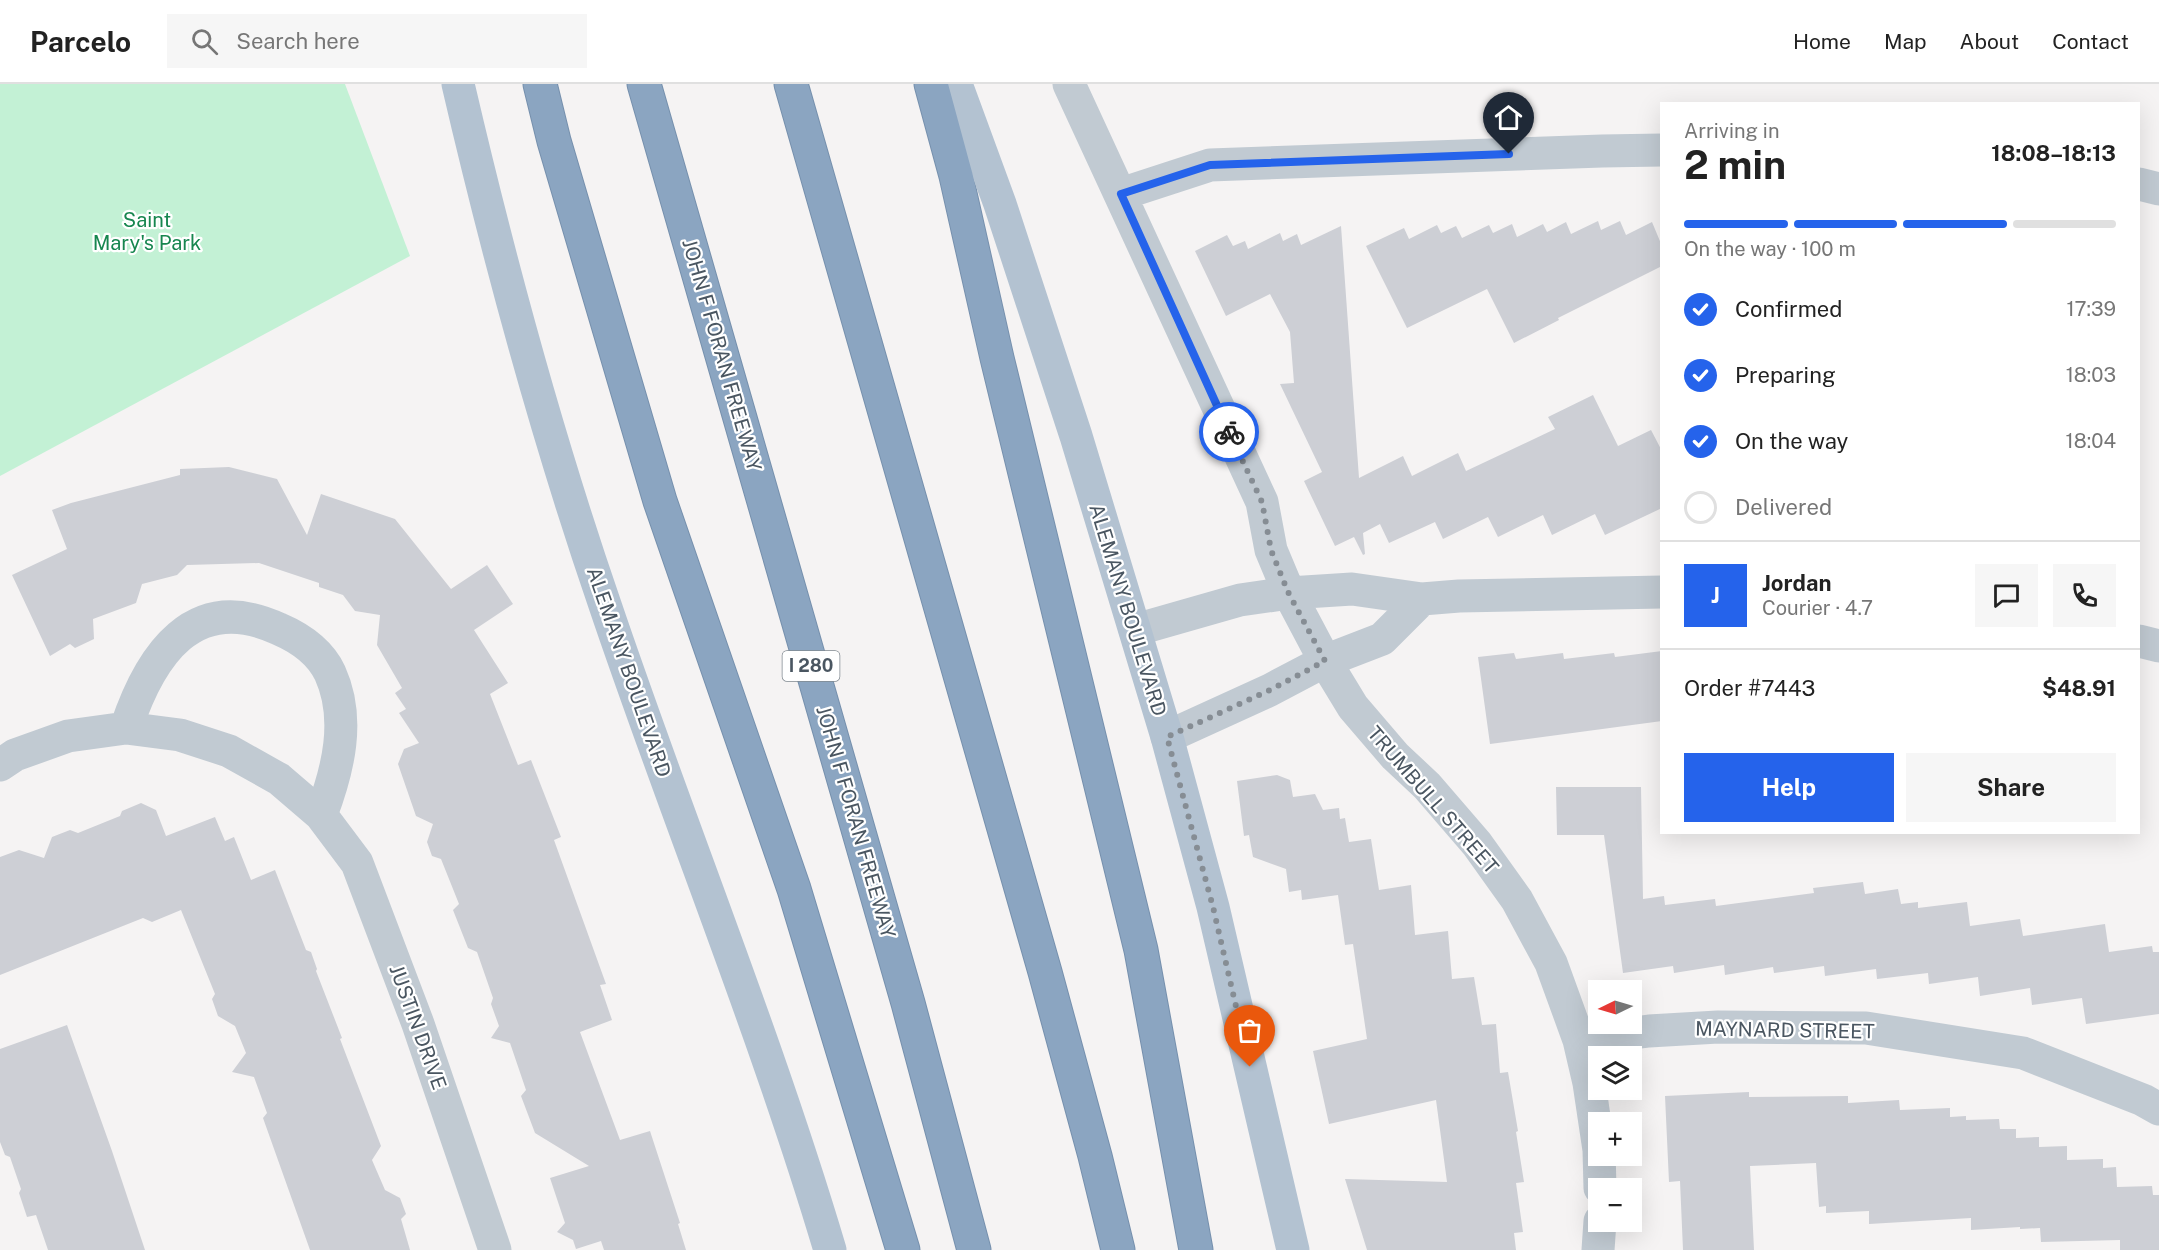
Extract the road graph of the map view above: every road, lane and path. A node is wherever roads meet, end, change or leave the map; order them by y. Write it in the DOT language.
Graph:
graph roads {
  1 [pos="458,84"];
  2 [pos="540,84"];
  3 [pos="644,84"];
  4 [pos="791,84"];
  5 [pos="931,84"];
  6 [pos="956,84"];
  7 [pos="1070,84"];
  8 [pos="1660,150"];
  9 [pos="2140,184"];
  10 [pos="2159,189"];
  11 [pos="1121,194"];
  12 [pos="1288,592"];
  13 [pos="1660,592"];
  14 [pos="1422,599"];
  15 [pos="1134,630"];
  16 [pos="2140,640"];
  17 [pos="2159,646"];
  18 [pos="1325,661"];
  19 [pos="126,728"];
  20 [pos="1167,737"];
  21 [pos="0,765"];
  22 [pos="321,815"];
  23 [pos="1579,1040"];
  24 [pos="2159,1110"];
  25 [pos="1600,1178"];
  26 [pos="1599,1232"];
  27 [pos="495,1250"];
  28 [pos="830,1250"];
  29 [pos="903,1250"];
  30 [pos="974,1250"];
  31 [pos="1118,1250"];
  32 [pos="1196,1250"];
  33 [pos="1293,1250"];
  34 [pos="1598,1250"];
  1 -- 28 [label="main road, ALEMANY BOULEVARD"];
  2 -- 29 [label="highway"];
  3 -- 30 [label="highway, JOHN F FORAN FREEWAY / I 280"];
  4 -- 31 [label="highway"];
  5 -- 32 [label="highway"];
  6 -- 15 [label="main road, ALEMANY BOULEVARD"];
  7 -- 11 [label="street, TRUMBULL STREET"];
  8 -- 11 [label="street"];
  9 -- 10 [label="street"];
  11 -- 12 [label="street, TRUMBULL STREET"];
  12 -- 14 [label="street"];
  12 -- 15 [label="street"];
  12 -- 18 [label="street, TRUMBULL STREET"];
  13 -- 14 [label="street"];
  14 -- 18 [label="street"];
  15 -- 20 [label="main road, ALEMANY BOULEVARD"];
  16 -- 17 [label="street"];
  18 -- 20 [label="street"];
  18 -- 23 [label="street, TRUMBULL STREET"];
  19 -- 21 [label="street, JUSTIN DRIVE"];
  19 -- 22 [label="street, JUSTIN DRIVE"];
  19 -- 22 [label="street"];
  20 -- 33 [label="main road, ALEMANY BOULEVARD"];
  22 -- 27 [label="street, JUSTIN DRIVE"];
  23 -- 24 [label="street, MAYNARD STREET"];
  23 -- 25 [label="street, TRUMBULL STREET"];
  26 -- 34 [label="street"];
}
